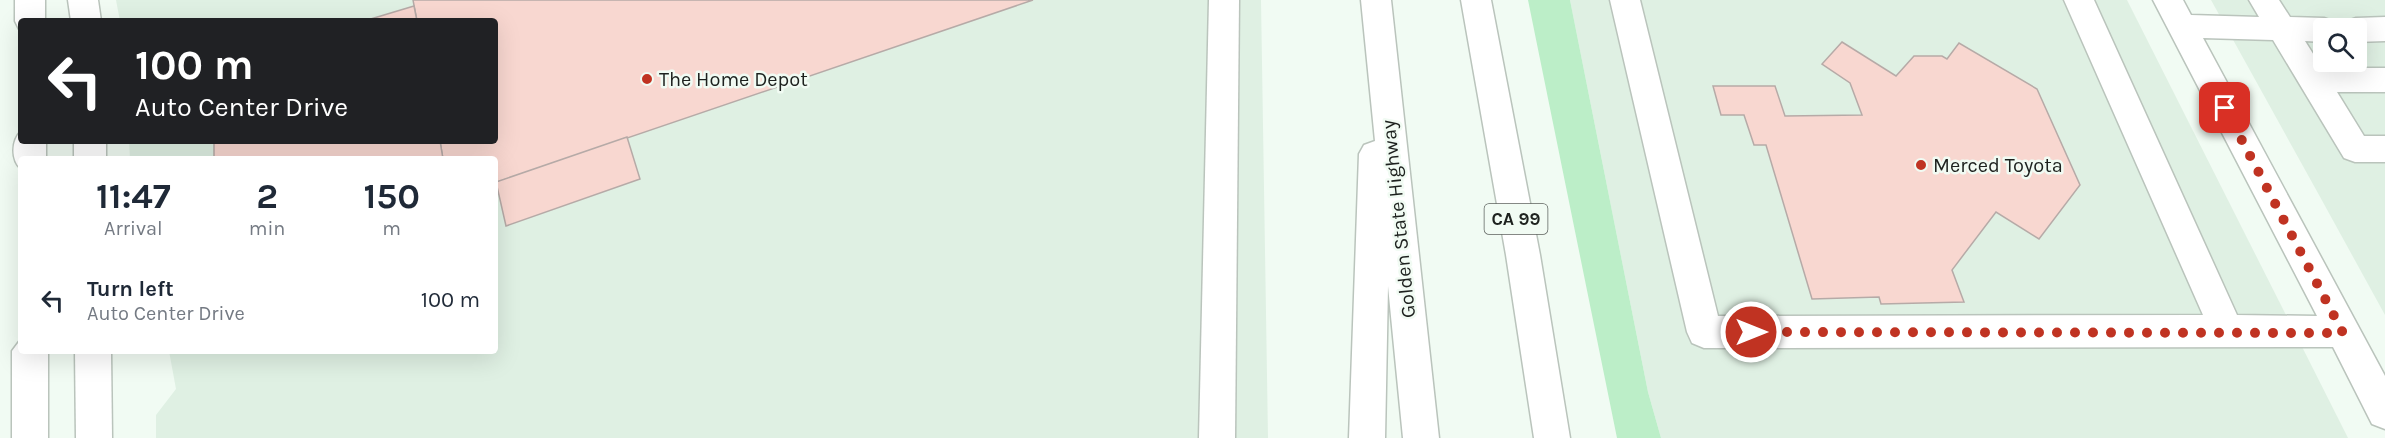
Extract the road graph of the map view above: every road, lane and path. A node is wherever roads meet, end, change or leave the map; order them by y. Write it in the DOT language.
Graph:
graph roads {
  1 [pos="30,0"];
  2 [pos="84,0"];
  3 [pos="1224,0"];
  4 [pos="1476,0"];
  5 [pos="1625,0"];
  6 [pos="2079,0"];
  7 [pos="2264,0"];
  8 [pos="1377,13"];
  9 [pos="2175,13"];
  10 [pos="30,18"];
  11 [pos="86,18"];
  12 [pos="2281,30"];
  13 [pos="2313,30"];
  14 [pos="2367,30"];
  15 [pos="2385,30"];
  16 [pos="2312,80"];
  17 [pos="2385,80"];
  18 [pos="2385,149"];
  19 [pos="1523,255"];
  20 [pos="2227,330"];
  21 [pos="2343,333"];
  22 [pos="30,354"];
  23 [pos="93,354"];
  24 [pos="2385,412"];
  25 [pos="30,438"];
  26 [pos="94,438"];
  27 [pos="1217,438"];
  28 [pos="1367,438"];
  29 [pos="1421,438"];
  30 [pos="1552,438"];
  31 [pos="1563,438"];
  1 -- 10 [label="main road"];
  2 -- 11 [label="main road"];
  3 -- 27 [label="main road"];
  4 -- 19 [label="main road, CA 99"];
  5 -- 20 [label="main road"];
  6 -- 20 [label="main road"];
  7 -- 12 [label="main road"];
  8 -- 28 [label="main road"];
  8 -- 29 [label="main road, Golden State Highway"];
  9 -- 12 [label="main road"];
  9 -- 21 [label="main road"];
  12 -- 13 [label="main road"];
  12 -- 16 [label="main road"];
  14 -- 15 [label="main road"];
  16 -- 17 [label="main road"];
  16 -- 18 [label="main road"];
  19 -- 30 [label="main road, CA 99"];
  19 -- 31 [label="main road"];
  20 -- 21 [label="main road"];
  21 -- 24 [label="main road"];
  22 -- 25 [label="main road"];
  23 -- 26 [label="main road"];
}
